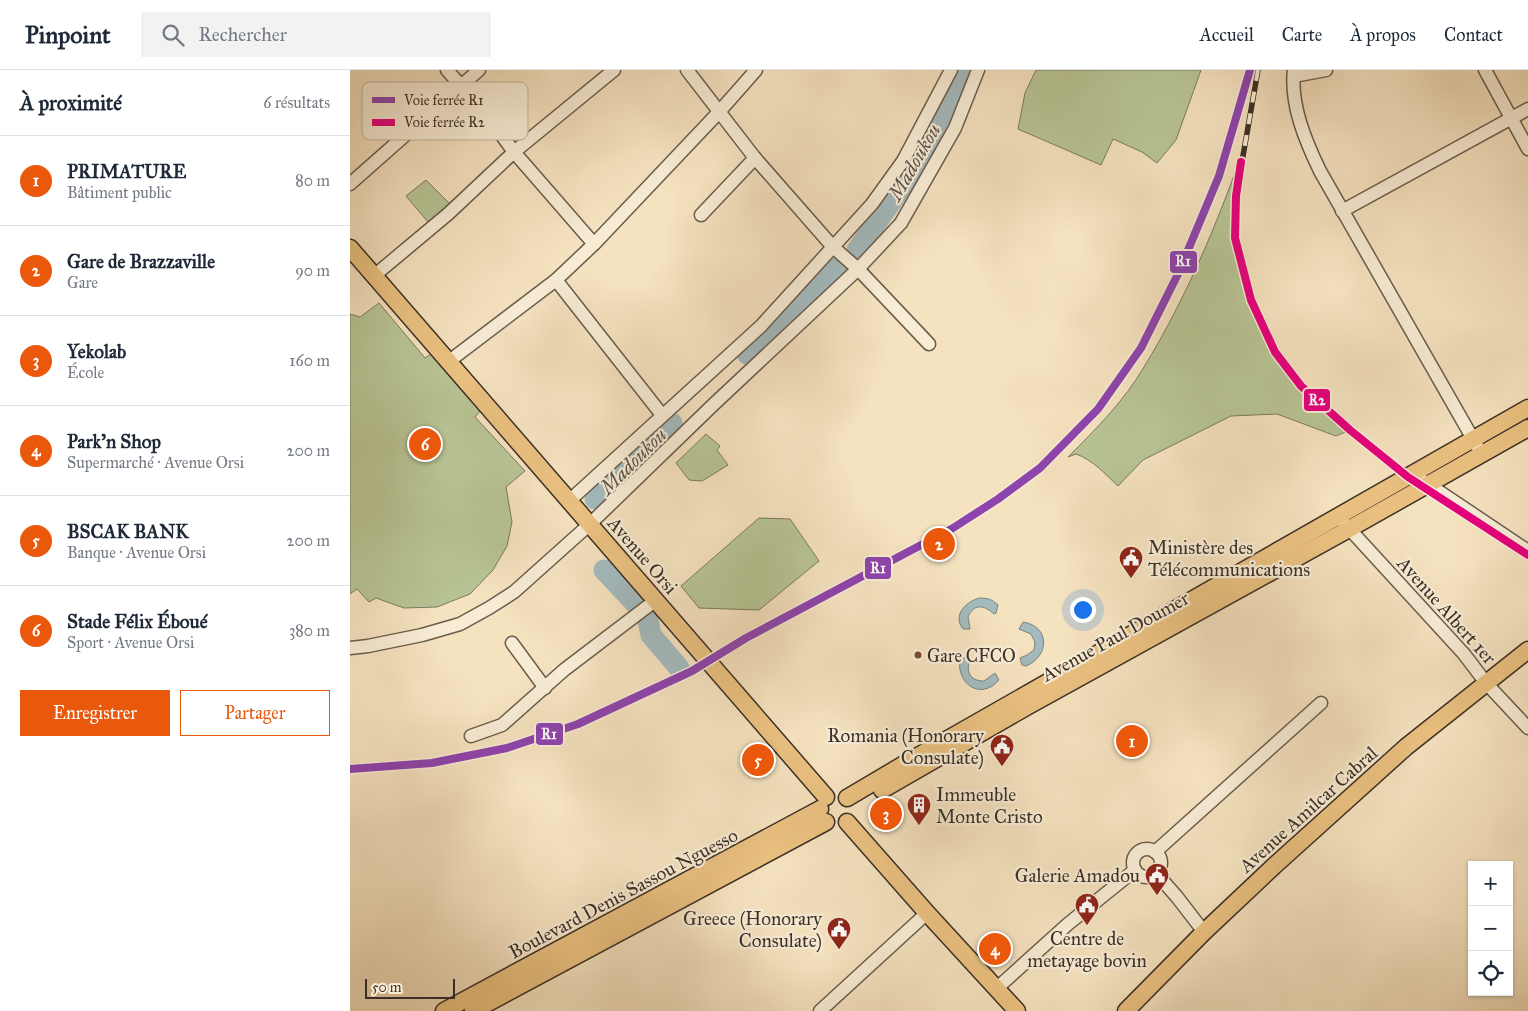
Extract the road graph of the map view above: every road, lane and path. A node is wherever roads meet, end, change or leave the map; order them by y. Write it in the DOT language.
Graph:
graph roads {
  1 [pos="447,70"];
  2 [pos="479,70"];
  3 [pos="614,70"];
  4 [pos="687,70"];
  5 [pos="756,70"];
  6 [pos="951,70"];
  7 [pos="978,70"];
  8 [pos="1326,70"];
  9 [pos="1485,70"];
  10 [pos="1294,73"];
  11 [pos="457,82"];
  12 [pos="464,82"];
  13 [pos="1528,109"];
  14 [pos="720,112"];
  15 [pos="1511,119"];
  16 [pos="399,140"];
  17 [pos="505,140"];
  18 [pos="1528,149"];
  19 [pos="514,152"];
  20 [pos="755,158"];
  21 [pos="350,184"];
  22 [pos="1342,211"];
  23 [pos="701,215"];
  24 [pos="594,244"];
  25 [pos="833,247"];
  26 [pos="350,248"];
  27 [pos="858,269"];
  28 [pos="375,275"];
  29 [pos="556,280"];
  30 [pos="929,344"];
  31 [pos="448,362"];
  32 [pos="1528,408"];
  33 [pos="662,415"];
  34 [pos="1510,418"];
  35 [pos="1523,430"];
  36 [pos="1473,440"];
  37 [pos="1482,454"];
  38 [pos="1412,475"];
  39 [pos="1428,484"];
  40 [pos="569,501"];
  41 [pos="1338,516"];
  42 [pos="590,524"];
  43 [pos="1349,529"];
  44 [pos="1528,551"];
  45 [pos="656,600"];
  46 [pos="1154,630"];
  47 [pos="512,644"];
  48 [pos="350,648"];
  49 [pos="1528,650"];
  50 [pos="1486,683"];
  51 [pos="545,688"];
  52 [pos="1321,703"];
  53 [pos="1528,728"];
  54 [pos="471,736"];
  55 [pos="824,809"];
  56 [pos="849,810"];
  57 [pos="1155,852"];
  58 [pos="1135,870"];
  59 [pos="1156,873"];
  60 [pos="927,913"];
  61 [pos="1204,932"];
  62 [pos="996,989"];
  63 [pos="490,1001"];
  64 [pos="444,1011"];
  65 [pos="473,1011"];
  66 [pos="820,1011"];
  67 [pos="1017,1011"];
  68 [pos="1126,1011"];
  1 -- 11 [label="street"];
  2 -- 12 [label="street"];
  3 -- 19 [label="street"];
  4 -- 14 [label="street"];
  5 -- 14 [label="street"];
  6 -- 25 [label="street"];
  7 -- 27 [label="street"];
  8 -- 10 [label="street"];
  9 -- 15 [label="street"];
  10 -- 22 [label="street"];
  13 -- 15 [label="street"];
  14 -- 20 [label="street"];
  14 -- 24 [label="street"];
  15 -- 18 [label="street"];
  15 -- 22 [label="street"];
  16 -- 21 [label="street"];
  17 -- 19 [label="street"];
  19 -- 24 [label="street"];
  19 -- 28 [label="street"];
  20 -- 23 [label="street"];
  20 -- 25 [label="street"];
  22 -- 36 [label="street"];
  24 -- 29 [label="street"];
  25 -- 27 [label="street"];
  25 -- 33 [label="street"];
  26 -- 28 [label="main road, Avenue Orsi"];
  27 -- 30 [label="street"];
  27 -- 42 [label="street"];
  28 -- 31 [label="main road, Avenue Orsi"];
  29 -- 31 [label="street"];
  29 -- 33 [label="street"];
  31 -- 40 [label="main road, Avenue Orsi"];
  32 -- 34 [label="main road, Avenue Paul Doumer"];
  33 -- 40 [label="street"];
  34 -- 35 [label="main road"];
  34 -- 36 [label="main road, Avenue Paul Doumer"];
  35 -- 37 [label="main road, Avenue Paul Doumer"];
  36 -- 37 [label="street"];
  36 -- 38 [label="main road, Avenue Paul Doumer"];
  37 -- 39 [label="main road, Avenue Paul Doumer"];
  38 -- 39 [label="street"];
  38 -- 41 [label="main road, Avenue Paul Doumer"];
  39 -- 43 [label="main road, Avenue Paul Doumer"];
  39 -- 44 [label="street"];
  40 -- 42 [label="main road, Avenue Orsi"];
  41 -- 43 [label="street, Avenue Albert 1er"];
  41 -- 46 [label="main road, Avenue Paul Doumer"];
  42 -- 45 [label="main road, Avenue Orsi"];
  42 -- 48 [label="street"];
  43 -- 46 [label="main road, Avenue Paul Doumer"];
  43 -- 50 [label="street, Avenue Albert 1er"];
  45 -- 51 [label="street"];
  45 -- 55 [label="main road, Avenue Orsi"];
  46 -- 56 [label="main road, Avenue Paul Doumer"];
  47 -- 51 [label="street"];
  49 -- 50 [label="main road, Avenue Amilcar Cabral"];
  50 -- 53 [label="street, Avenue Albert 1er"];
  50 -- 61 [label="main road, Avenue Amilcar Cabral"];
  51 -- 54 [label="street"];
  52 -- 57 [label="street"];
  55 -- 56 [label="main road"];
  55 -- 56 [label="main road"];
  55 -- 63 [label="main road, Boulevard Denis Sassou Nguesso"];
  56 -- 60 [label="main road"];
  57 -- 58 [label="street"];
  57 -- 59 [label="street"];
  58 -- 59 [label="street"];
  58 -- 62 [label="street"];
  59 -- 61 [label="street"];
  60 -- 62 [label="main road"];
  60 -- 66 [label="street"];
  61 -- 68 [label="main road, Avenue Amilcar Cabral"];
  62 -- 67 [label="main road"];
  63 -- 64 [label="main road, Boulevard Denis Sassou Nguesso"];
  63 -- 65 [label="main road, Boulevard Denis Sassou Nguesso"];
}
